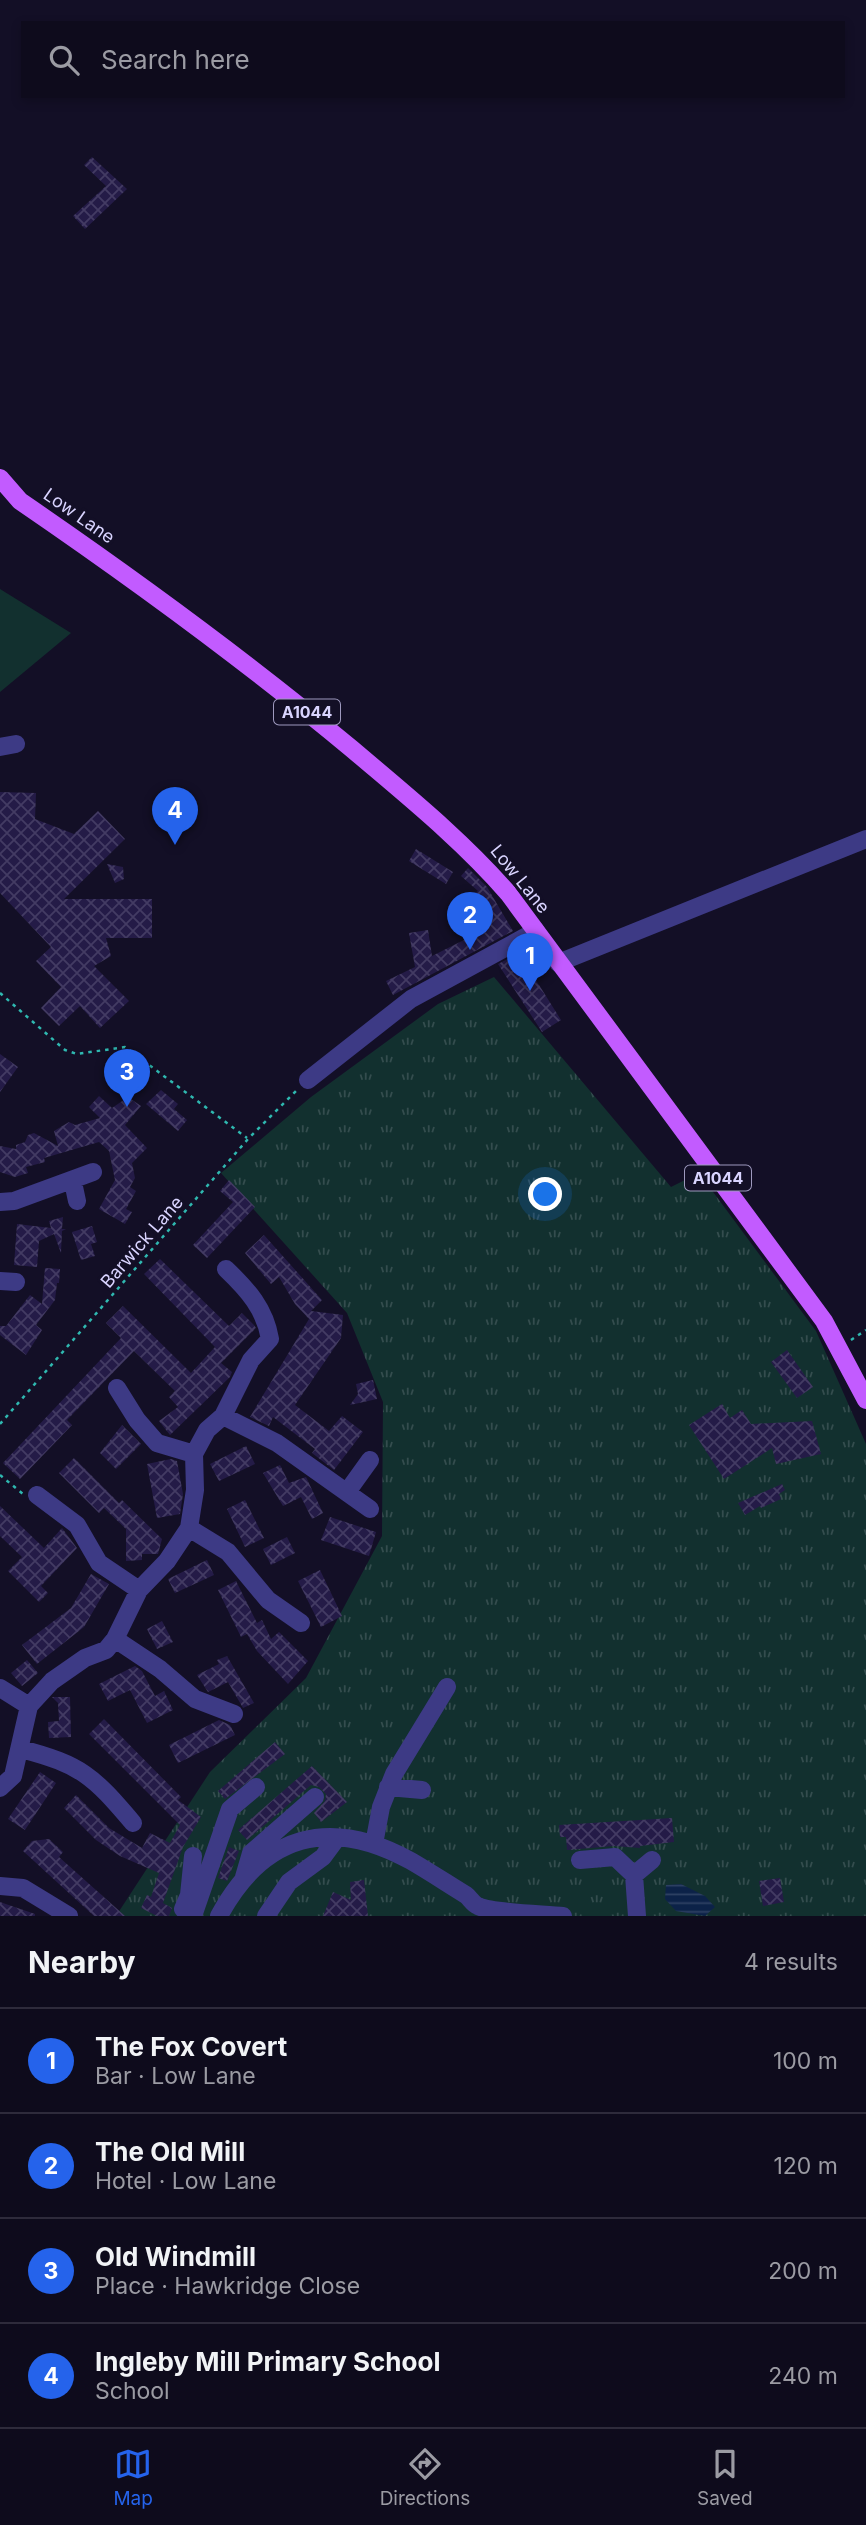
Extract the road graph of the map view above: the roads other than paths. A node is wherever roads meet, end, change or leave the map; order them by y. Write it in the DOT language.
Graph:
graph roads {
  1 [pos="0,478"];
  2 [pos="0,496"];
  3 [pos="20,500"];
  4 [pos="866,839"];
  5 [pos="536,931"];
  6 [pos="558,962"];
  7 [pos="308,1080"];
  8 [pos="93,1172"];
  9 [pos="73,1182"];
  10 [pos="77,1201"];
  11 [pos="0,1202"];
  12 [pos="226,1269"];
  13 [pos="117,1388"];
  14 [pos="866,1400"];
  15 [pos="223,1416"];
  16 [pos="194,1454"];
  17 [pos="370,1460"];
  18 [pos="347,1492"];
  19 [pos="37,1495"];
  20 [pos="370,1509"];
  21 [pos="189,1528"];
  22 [pos="139,1590"];
  23 [pos="301,1623"];
  24 [pos="116,1639"];
  25 [pos="447,1687"];
  26 [pos="0,1688"];
  27 [pos="29,1706"];
  28 [pos="234,1714"];
  29 [pos="21,1749"];
  30 [pos="256,1787"];
  31 [pos="388,1787"];
  32 [pos="0,1788"];
  33 [pos="422,1790"];
  34 [pos="315,1797"];
  35 [pos="133,1823"];
  36 [pos="337,1838"];
  37 [pos="374,1844"];
  38 [pos="193,1856"];
  39 [pos="580,1860"];
  40 [pos="652,1860"];
  41 [pos="634,1875"];
  42 [pos="244,1877"];
  43 [pos="0,1886"];
  44 [pos="69,1916"];
  45 [pos="181,1916"];
  46 [pos="193,1916"];
  47 [pos="219,1916"];
  48 [pos="266,1916"];
  49 [pos="563,1916"];
  50 [pos="637,1916"];
  1 -- 3 [label="main road, Low Lane / A1044"];
  2 -- 3 [label="main road, Low Lane / A1044"];
  3 -- 5 [label="main road, Low Lane / A1044"];
  4 -- 6 [label="street"];
  5 -- 6 [label="main road, Low Lane / A1044"];
  5 -- 7 [label="street"];
  6 -- 14 [label="main road, Low Lane / A1044"];
  8 -- 9 [label="street"];
  9 -- 10 [label="street"];
  9 -- 11 [label="street"];
  12 -- 15 [label="street"];
  13 -- 16 [label="street"];
  15 -- 16 [label="street"];
  15 -- 18 [label="street"];
  16 -- 21 [label="street"];
  17 -- 18 [label="street"];
  18 -- 20 [label="street"];
  19 -- 22 [label="street"];
  21 -- 22 [label="street"];
  21 -- 23 [label="street"];
  22 -- 24 [label="street"];
  24 -- 27 [label="street"];
  24 -- 28 [label="street"];
  25 -- 31 [label="street"];
  26 -- 27 [label="street"];
  27 -- 29 [label="street"];
  29 -- 32 [label="street"];
  29 -- 35 [label="street"];
  30 -- 46 [label="street"];
  31 -- 33 [label="street"];
  31 -- 37 [label="street"];
  34 -- 42 [label="street"];
  36 -- 37 [label="street"];
  36 -- 42 [label="street"];
  36 -- 48 [label="street"];
  37 -- 49 [label="street"];
  38 -- 45 [label="street"];
  39 -- 41 [label="street"];
  40 -- 41 [label="street"];
  41 -- 50 [label="street"];
  42 -- 47 [label="street"];
  43 -- 44 [label="street"];
}
